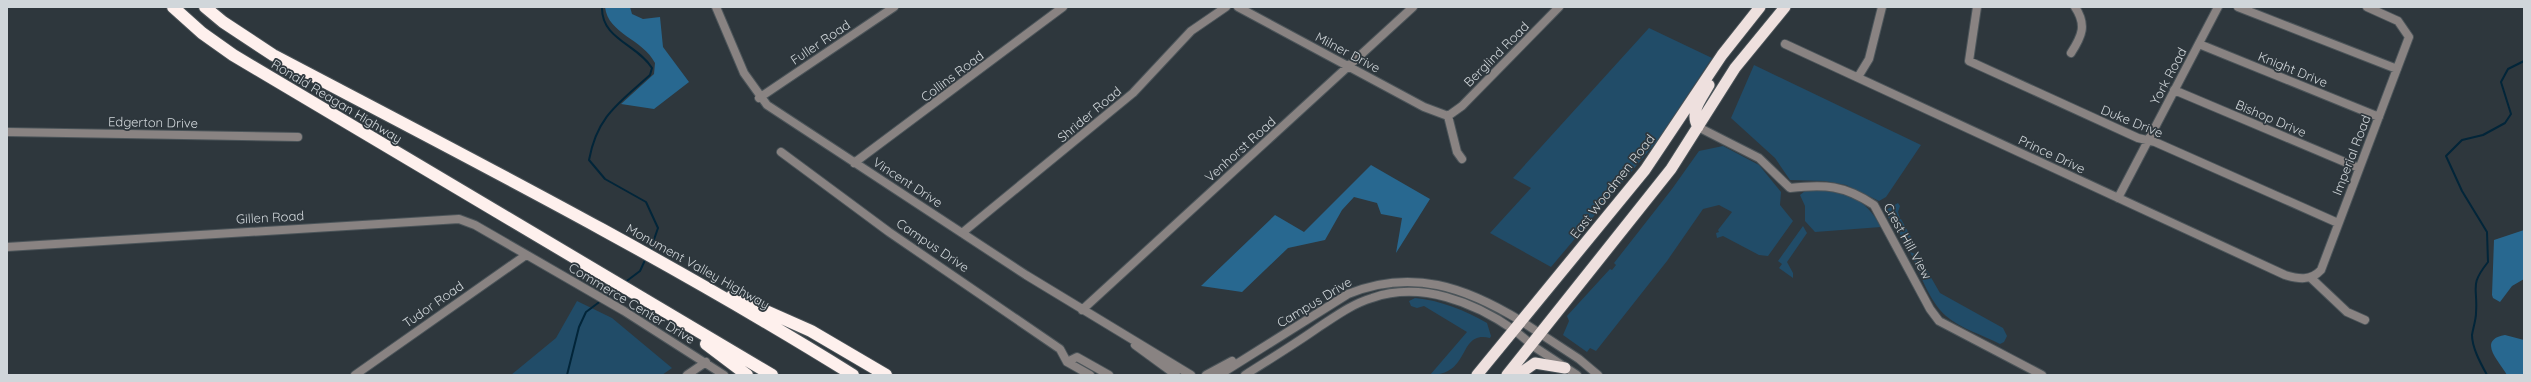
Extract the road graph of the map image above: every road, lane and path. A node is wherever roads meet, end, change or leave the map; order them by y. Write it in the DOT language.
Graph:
graph roads {
  1 [pos="173,7"];
  2 [pos="205,7"];
  3 [pos="716,7"];
  4 [pos="894,7"];
  5 [pos="1063,7"];
  6 [pos="1226,7"];
  7 [pos="1238,7"];
  8 [pos="1413,7"];
  9 [pos="1559,7"];
  10 [pos="1760,7"];
  11 [pos="1785,7"];
  12 [pos="1882,7"];
  13 [pos="1978,7"];
  14 [pos="2075,7"];
  15 [pos="2218,7"];
  16 [pos="2238,7"];
  17 [pos="2367,7"];
  18 [pos="1785,44"];
  19 [pos="2199,44"];
  20 [pos="2071,53"];
  21 [pos="1349,66"];
  22 [pos="2397,69"];
  23 [pos="1710,74"];
  24 [pos="1858,77"];
  25 [pos="2174,90"];
  26 [pos="759,98"];
  27 [pos="1448,116"];
  28 [pos="2379,117"];
  29 [pos="1698,128"];
  30 [pos="7,132"];
  31 [pos="298,137"];
  32 [pos="2148,140"];
  33 [pos="781,152"];
  34 [pos="1462,159"];
  35 [pos="854,163"];
  36 [pos="2359,168"];
  37 [pos="525,188"];
  38 [pos="2118,198"];
  39 [pos="2338,223"];
  40 [pos="962,233"];
  41 [pos="7,247"];
  42 [pos="526,255"];
  43 [pos="2312,278"];
  44 [pos="697,283"];
  45 [pos="1082,310"];
  46 [pos="669,315"];
  47 [pos="2365,320"];
  48 [pos="1518,325"];
  49 [pos="1539,333"];
  50 [pos="1129,339"];
  51 [pos="1272,342"];
  52 [pos="1530,344"];
  53 [pos="706,362"];
  54 [pos="1067,362"];
  55 [pos="1565,368"];
  56 [pos="356,375"];
  57 [pos="687,375"];
  58 [pos="724,375"];
  59 [pos="747,375"];
  60 [pos="772,375"];
  61 [pos="853,375"];
  62 [pos="886,375"];
  63 [pos="1090,375"];
  64 [pos="1109,375"];
  65 [pos="1176,375"];
  66 [pos="1190,375"];
  67 [pos="1206,375"];
  68 [pos="1219,375"];
  69 [pos="1245,375"];
  70 [pos="1476,375"];
  71 [pos="1507,375"];
  72 [pos="1518,375"];
  73 [pos="1576,375"];
  74 [pos="1598,375"];
  75 [pos="2042,375"];
  1 -- 46 [label="highway, Ronald Reagan Highway"];
  2 -- 37 [label="highway, Ronald Reagan Highway"];
  3 -- 26 [label="street, Vincent Drive"];
  4 -- 26 [label="street, Fuller Road"];
  5 -- 35 [label="street, Collins Road"];
  6 -- 40 [label="street, Shrider Road"];
  7 -- 21 [label="street, Milner Drive"];
  8 -- 21 [label="street, Venhorst Road"];
  9 -- 27 [label="street, Berglind Road"];
  10 -- 23 [label="highway, East Woodmen Road"];
  11 -- 29 [label="highway"];
  12 -- 24 [label="street"];
  13 -- 32 [label="street, Duke Drive"];
  14 -- 20 [label="street"];
  15 -- 19 [label="street, York Road"];
  16 -- 22 [label="street"];
  17 -- 22 [label="street, Imperial Road"];
  18 -- 24 [label="street, Prince Drive"];
  19 -- 25 [label="street, York Road"];
  19 -- 28 [label="street, Knight Drive"];
  21 -- 27 [label="street, Milner Drive"];
  21 -- 45 [label="street, Venhorst Road"];
  22 -- 28 [label="street, Imperial Road"];
  23 -- 29 [label="highway"];
  23 -- 48 [label="highway, East Woodmen Road"];
  24 -- 38 [label="street, Prince Drive"];
  25 -- 32 [label="street, York Road"];
  25 -- 36 [label="street, Bishop Drive"];
  26 -- 35 [label="street, Vincent Drive"];
  27 -- 34 [label="street"];
  28 -- 36 [label="street, Imperial Road"];
  29 -- 49 [label="highway"];
  29 -- 75 [label="street, Crest Hill View"];
  30 -- 31 [label="street, Edgerton Drive"];
  32 -- 38 [label="street, York Road"];
  32 -- 39 [label="street, Duke Drive"];
  33 -- 54 [label="street, Campus Drive"];
  35 -- 40 [label="street, Vincent Drive"];
  36 -- 39 [label="street, Imperial Road"];
  37 -- 44 [label="highway, Monument Valley Highway"];
  38 -- 43 [label="street, Prince Drive"];
  39 -- 43 [label="street, Imperial Road"];
  40 -- 45 [label="street, Vincent Drive"];
  41 -- 42 [label="street, Gillen Road"];
  42 -- 53 [label="street, Commerce Center Drive"];
  42 -- 56 [label="street, Tudor Road"];
  43 -- 47 [label="street"];
  44 -- 61 [label="highway, Monument Valley Highway"];
  44 -- 62 [label="highway"];
  45 -- 50 [label="street, Vincent Drive"];
  46 -- 59 [label="highway"];
  46 -- 60 [label="highway"];
  48 -- 49 [label="street, Campus Drive"];
  48 -- 51 [label="street, Campus Drive"];
  48 -- 52 [label="street, Campus Drive"];
  48 -- 69 [label="street, Campus Drive"];
  48 -- 70 [label="highway, East Woodmen Road"];
  49 -- 52 [label="highway"];
  49 -- 74 [label="street, Campus Drive"];
  50 -- 65 [label="street, Vincent Drive"];
  50 -- 66 [label="street, Vincent Drive"];
  51 -- 67 [label="street"];
  51 -- 68 [label="street, Campus Drive"];
  52 -- 55 [label="street, Campus Drive"];
  52 -- 71 [label="highway"];
  53 -- 57 [label="street"];
  53 -- 58 [label="street, Commerce Center Drive"];
  54 -- 63 [label="street, Campus Drive"];
  54 -- 64 [label="street"];
  55 -- 72 [label="highway"];
  55 -- 73 [label="street, Campus Drive"];
}
